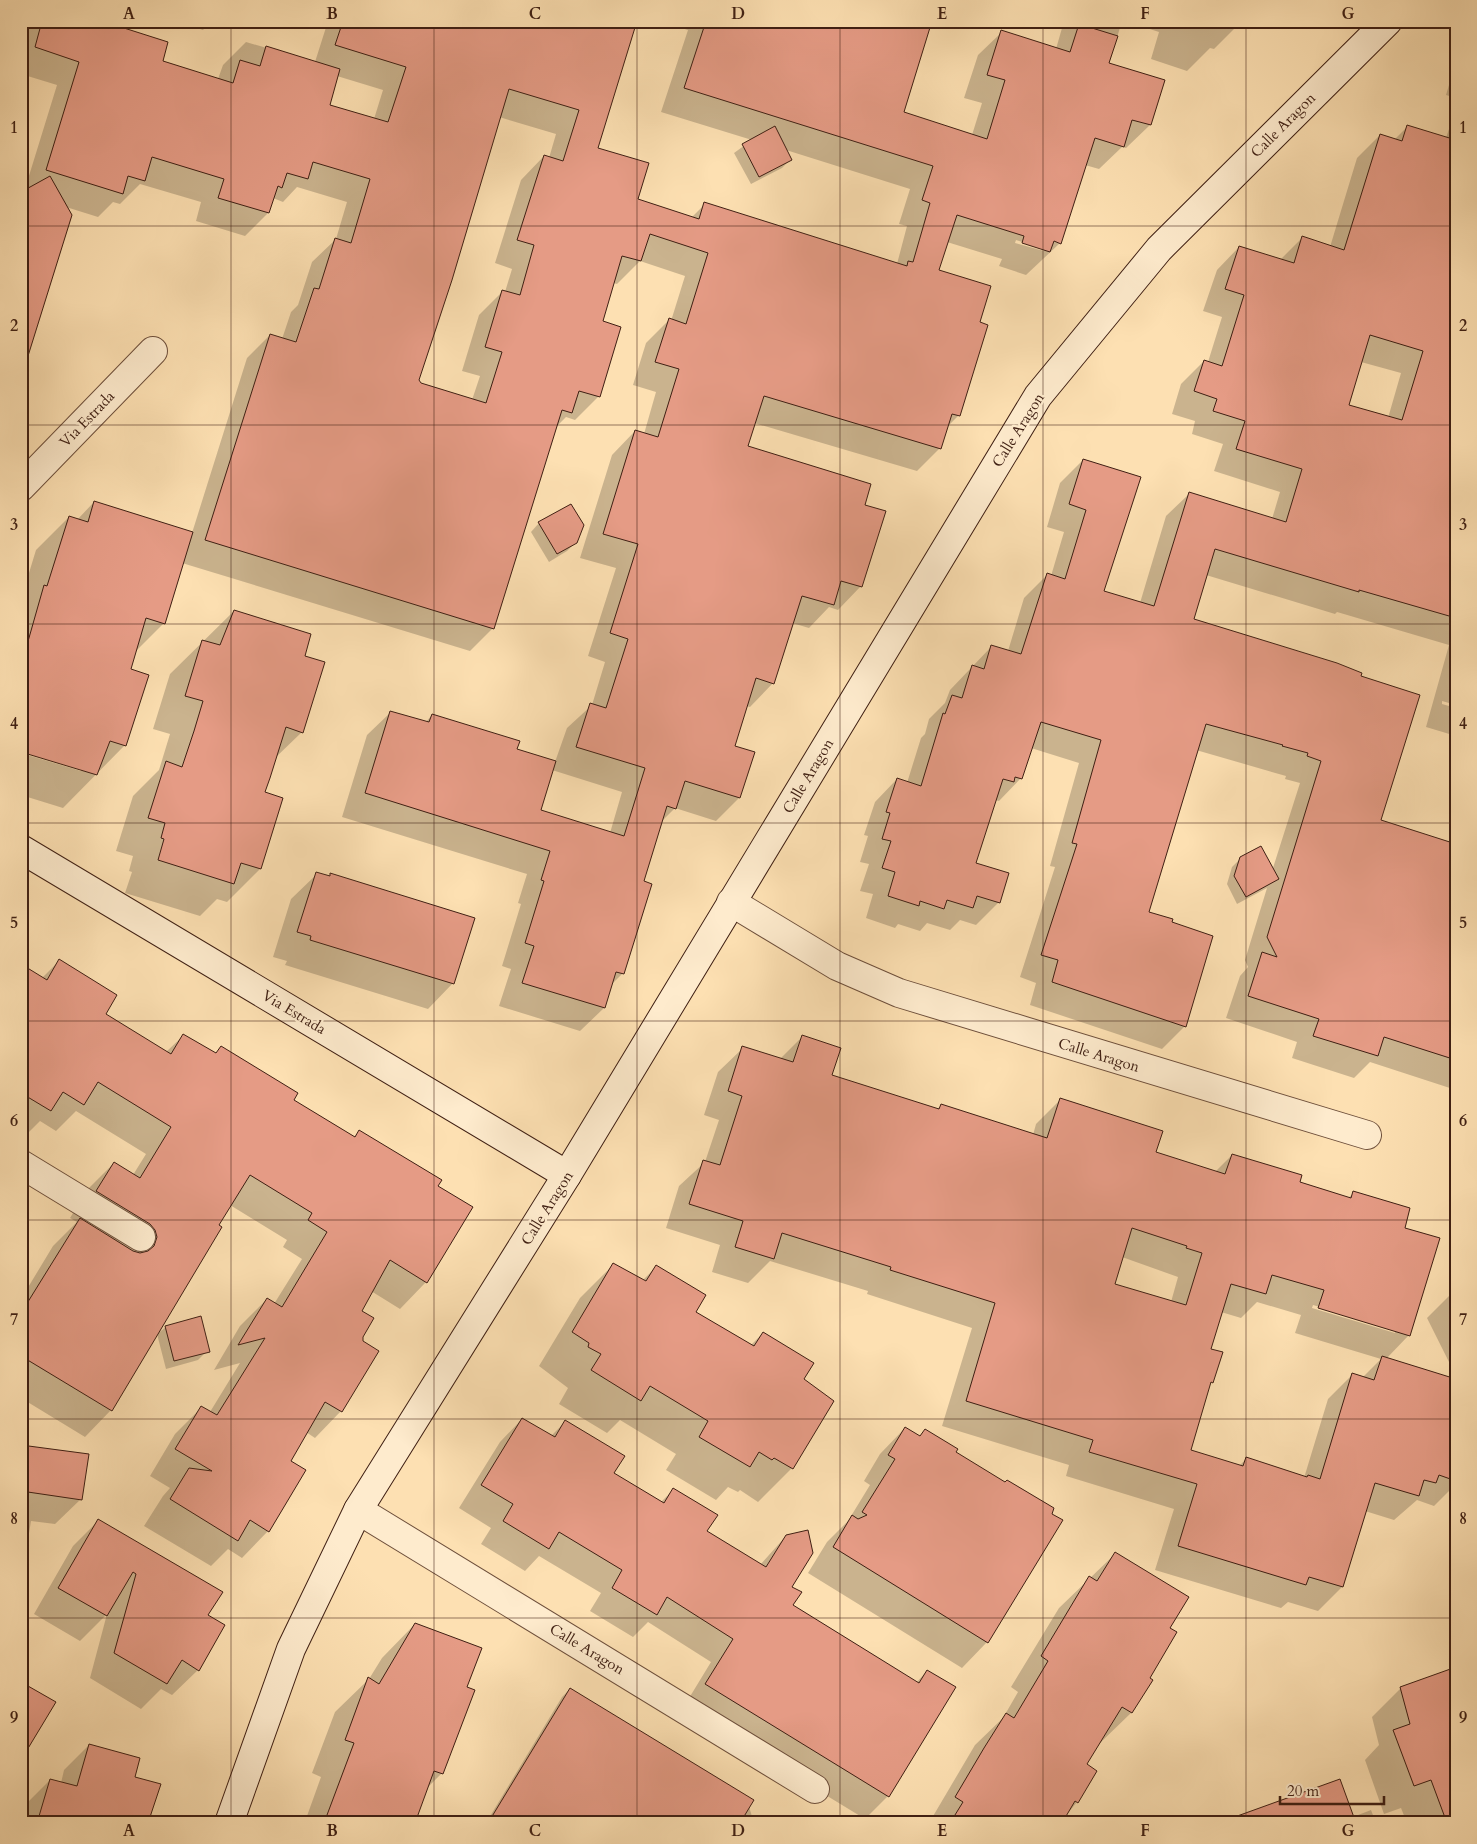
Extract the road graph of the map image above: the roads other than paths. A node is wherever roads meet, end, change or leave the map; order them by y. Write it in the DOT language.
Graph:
graph roads {
  1 [pos="1388,21"];
  2 [pos="153,350"];
  3 [pos="21,487"];
  4 [pos="21,849"];
  5 [pos="731,902"];
  6 [pos="1367,1135"];
  7 [pos="21,1164"];
  8 [pos="568,1175"];
  9 [pos="141,1237"];
  10 [pos="358,1510"];
  11 [pos="816,1788"];
  12 [pos="229,1823"];
  1 -- 5 [label="street, Calle Aragon"];
  2 -- 3 [label="street, Via Estrada"];
  4 -- 8 [label="street, Via Estrada"];
  5 -- 6 [label="street, Calle Aragon"];
  5 -- 8 [label="street, Calle Aragon"];
  7 -- 9 [label="street"];
  8 -- 10 [label="street, Calle Aragon"];
  10 -- 11 [label="street, Calle Aragon"];
  10 -- 12 [label="street, Calle Aragon"];
}
